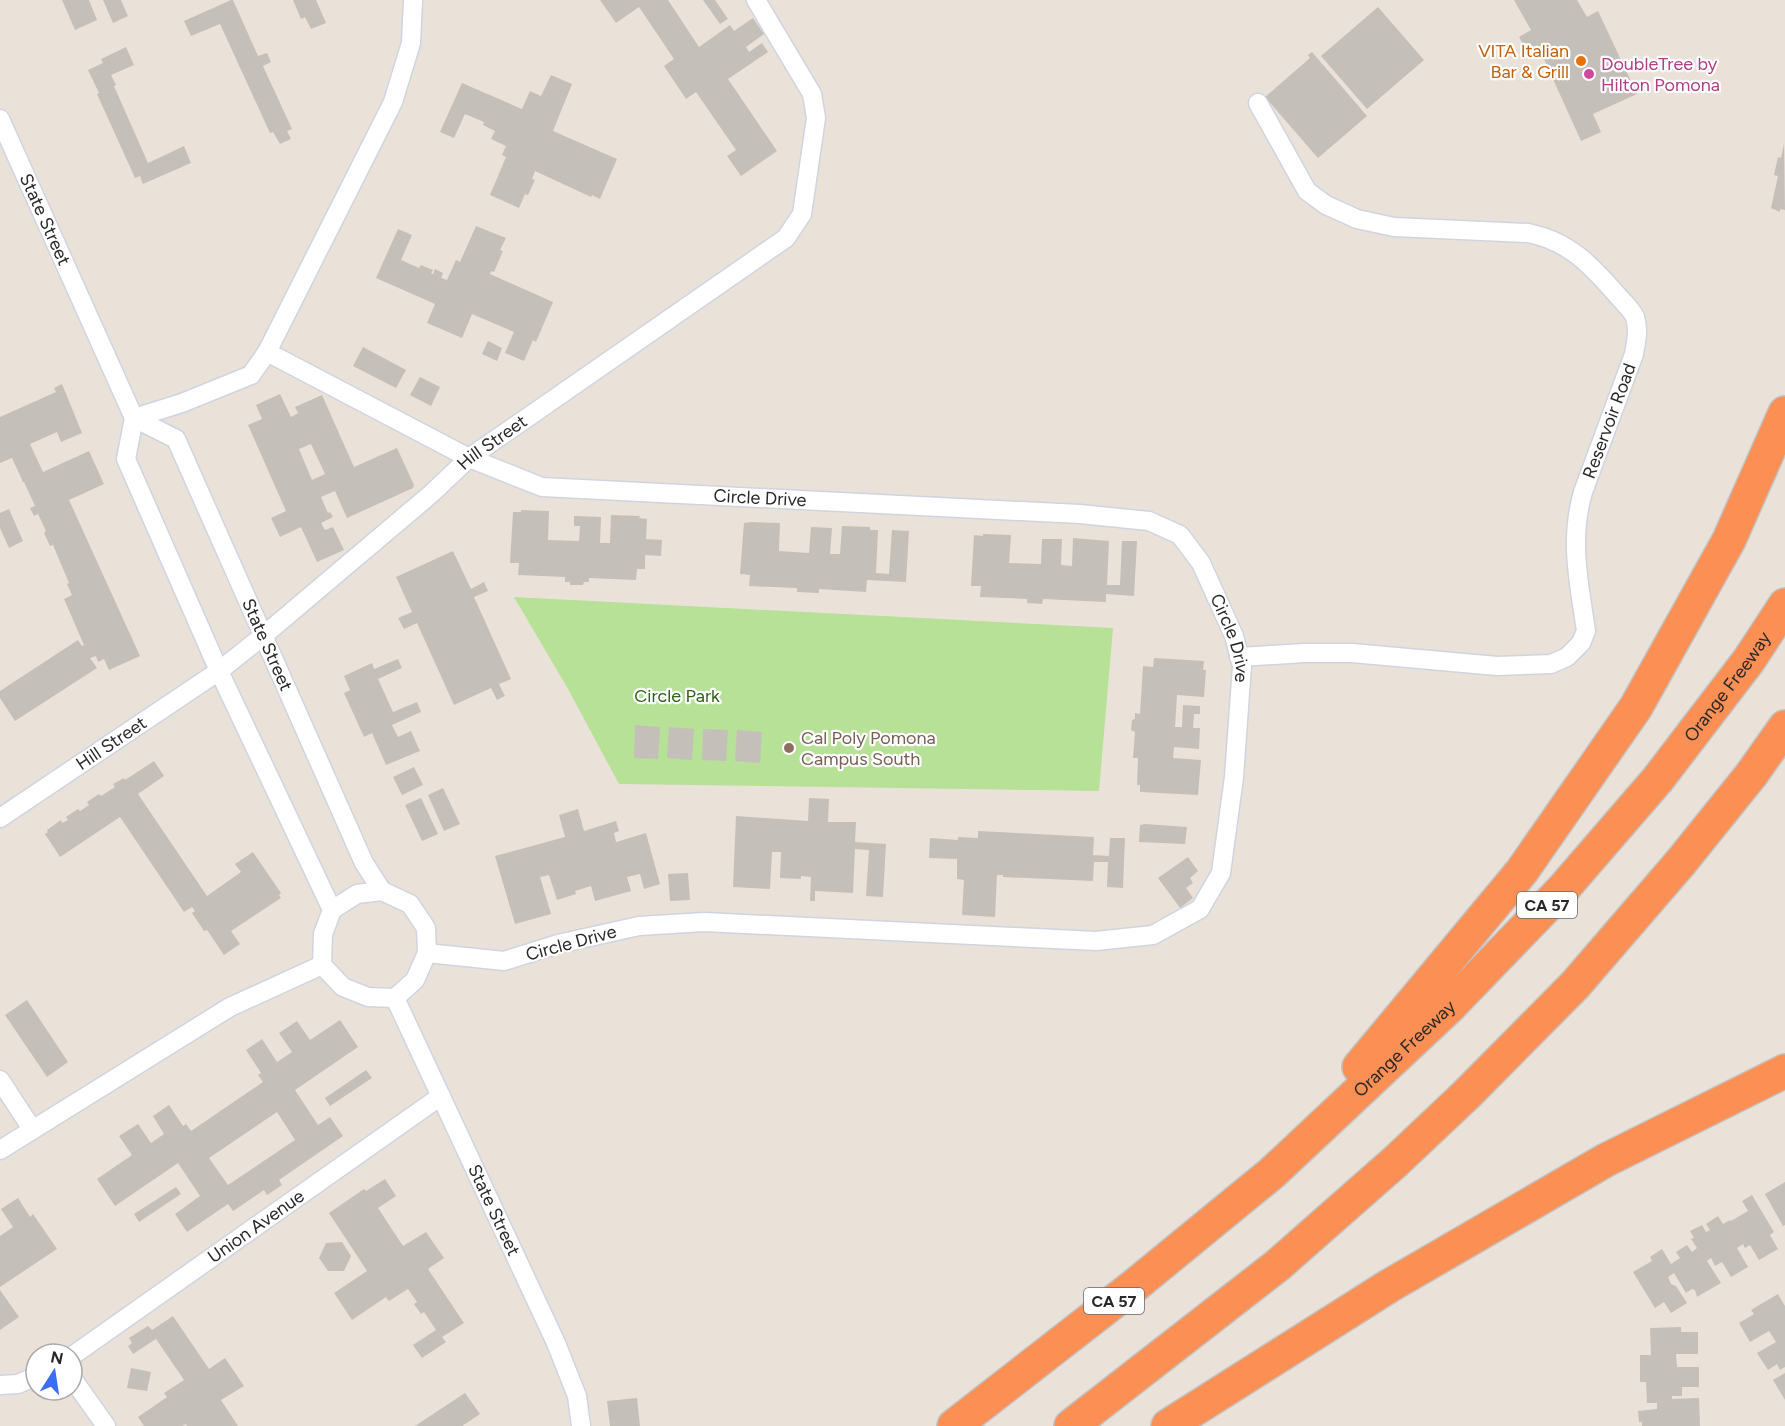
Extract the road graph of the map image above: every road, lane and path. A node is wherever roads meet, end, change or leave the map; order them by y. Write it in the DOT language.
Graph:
graph roads {
  1 [pos="413,0"];
  2 [pos="756,0"];
  3 [pos="1258,103"];
  4 [pos="2,127"];
  5 [pos="267,352"];
  6 [pos="1785,413"];
  7 [pos="134,418"];
  8 [pos="469,458"];
  9 [pos="1785,605"];
  10 [pos="263,636"];
  11 [pos="1239,657"];
  12 [pos="219,670"];
  13 [pos="1785,727"];
  14 [pos="0,818"];
  15 [pos="382,891"];
  16 [pos="332,910"];
  17 [pos="427,953"];
  18 [pos="322,965"];
  19 [pos="395,998"];
  20 [pos="1785,1071"];
  21 [pos="0,1080"];
  22 [pos="441,1096"];
  23 [pos="32,1129"];
  24 [pos="0,1150"];
  25 [pos="1272,1173"];
  26 [pos="84,1348"];
  27 [pos="24,1381"];
  28 [pos="0,1385"];
  29 [pos="84,1394"];
  30 [pos="106,1426"];
  31 [pos="582,1426"];
  32 [pos="954,1426"];
  33 [pos="1071,1426"];
  34 [pos="1168,1426"];
  1 -- 5 [label="street"];
  2 -- 8 [label="street, Hill Street"];
  3 -- 11 [label="street, Reservoir Road"];
  4 -- 7 [label="street, State Street"];
  5 -- 7 [label="street"];
  5 -- 8 [label="street, Circle Drive"];
  6 -- 25 [label="highway"];
  7 -- 10 [label="street, State Street"];
  7 -- 12 [label="street"];
  8 -- 10 [label="street, Hill Street"];
  8 -- 11 [label="street, Circle Drive"];
  9 -- 25 [label="highway, Orange Freeway / CA 57"];
  10 -- 12 [label="street, Hill Street"];
  10 -- 15 [label="street, State Street"];
  11 -- 17 [label="street, Circle Drive"];
  12 -- 14 [label="street, Hill Street"];
  12 -- 16 [label="street"];
  13 -- 33 [label="highway"];
  15 -- 16 [label="street"];
  15 -- 17 [label="street"];
  16 -- 18 [label="street"];
  17 -- 19 [label="street"];
  18 -- 19 [label="street"];
  18 -- 23 [label="street"];
  19 -- 22 [label="street, State Street"];
  20 -- 34 [label="highway"];
  21 -- 23 [label="street"];
  22 -- 26 [label="street, Union Avenue"];
  22 -- 31 [label="street, State Street"];
  23 -- 24 [label="street"];
  25 -- 32 [label="highway, Orange Freeway / CA 57"];
  27 -- 28 [label="street"];
  29 -- 30 [label="street"];
}
